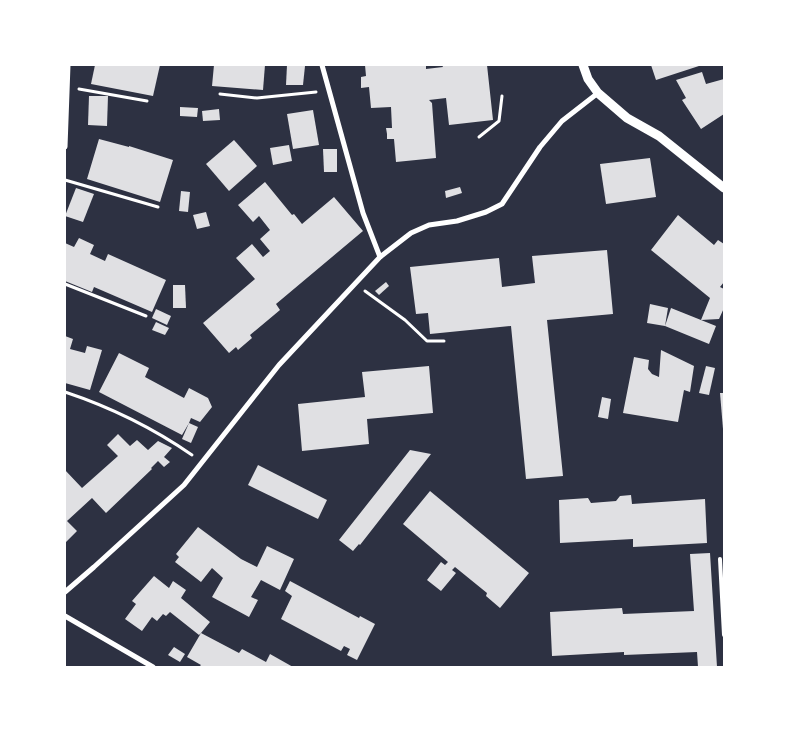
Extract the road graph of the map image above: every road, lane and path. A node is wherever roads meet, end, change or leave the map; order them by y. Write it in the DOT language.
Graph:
graph roads {
  1 [pos="68,65"];
  2 [pos="322,65"];
  3 [pos="583,65"];
  4 [pos="67,86"];
  5 [pos="329,90"];
  6 [pos="598,93"];
  7 [pos="220,94"];
  8 [pos="502,96"];
  9 [pos="147,101"];
  10 [pos="479,137"];
  11 [pos="65,147"];
  12 [pos="65,180"];
  13 [pos="724,188"];
  14 [pos="158,207"];
  15 [pos="380,257"];
  16 [pos="65,284"];
  17 [pos="356,284"];
  18 [pos="146,316"];
  19 [pos="444,341"];
  20 [pos="65,392"];
  21 [pos="202,462"];
  22 [pos="720,559"];
  23 [pos="65,592"];
  24 [pos="65,616"];
  25 [pos="724,635"];
  26 [pos="152,667"];
  1 -- 4 [label="street"];
  2 -- 5 [label="street"];
  3 -- 6 [label="street"];
  4 -- 9 [label="path"];
  4 -- 11 [label="street"];
  5 -- 7 [label="path"];
  5 -- 15 [label="street"];
  6 -- 13 [label="street"];
  6 -- 15 [label="street"];
  8 -- 10 [label="path"];
  12 -- 14 [label="path"];
  15 -- 17 [label="street"];
  16 -- 18 [label="path"];
  17 -- 19 [label="path"];
  17 -- 21 [label="street"];
  20 -- 21 [label="path"];
  21 -- 23 [label="street"];
  22 -- 25 [label="lane"];
  24 -- 26 [label="street"];
}
